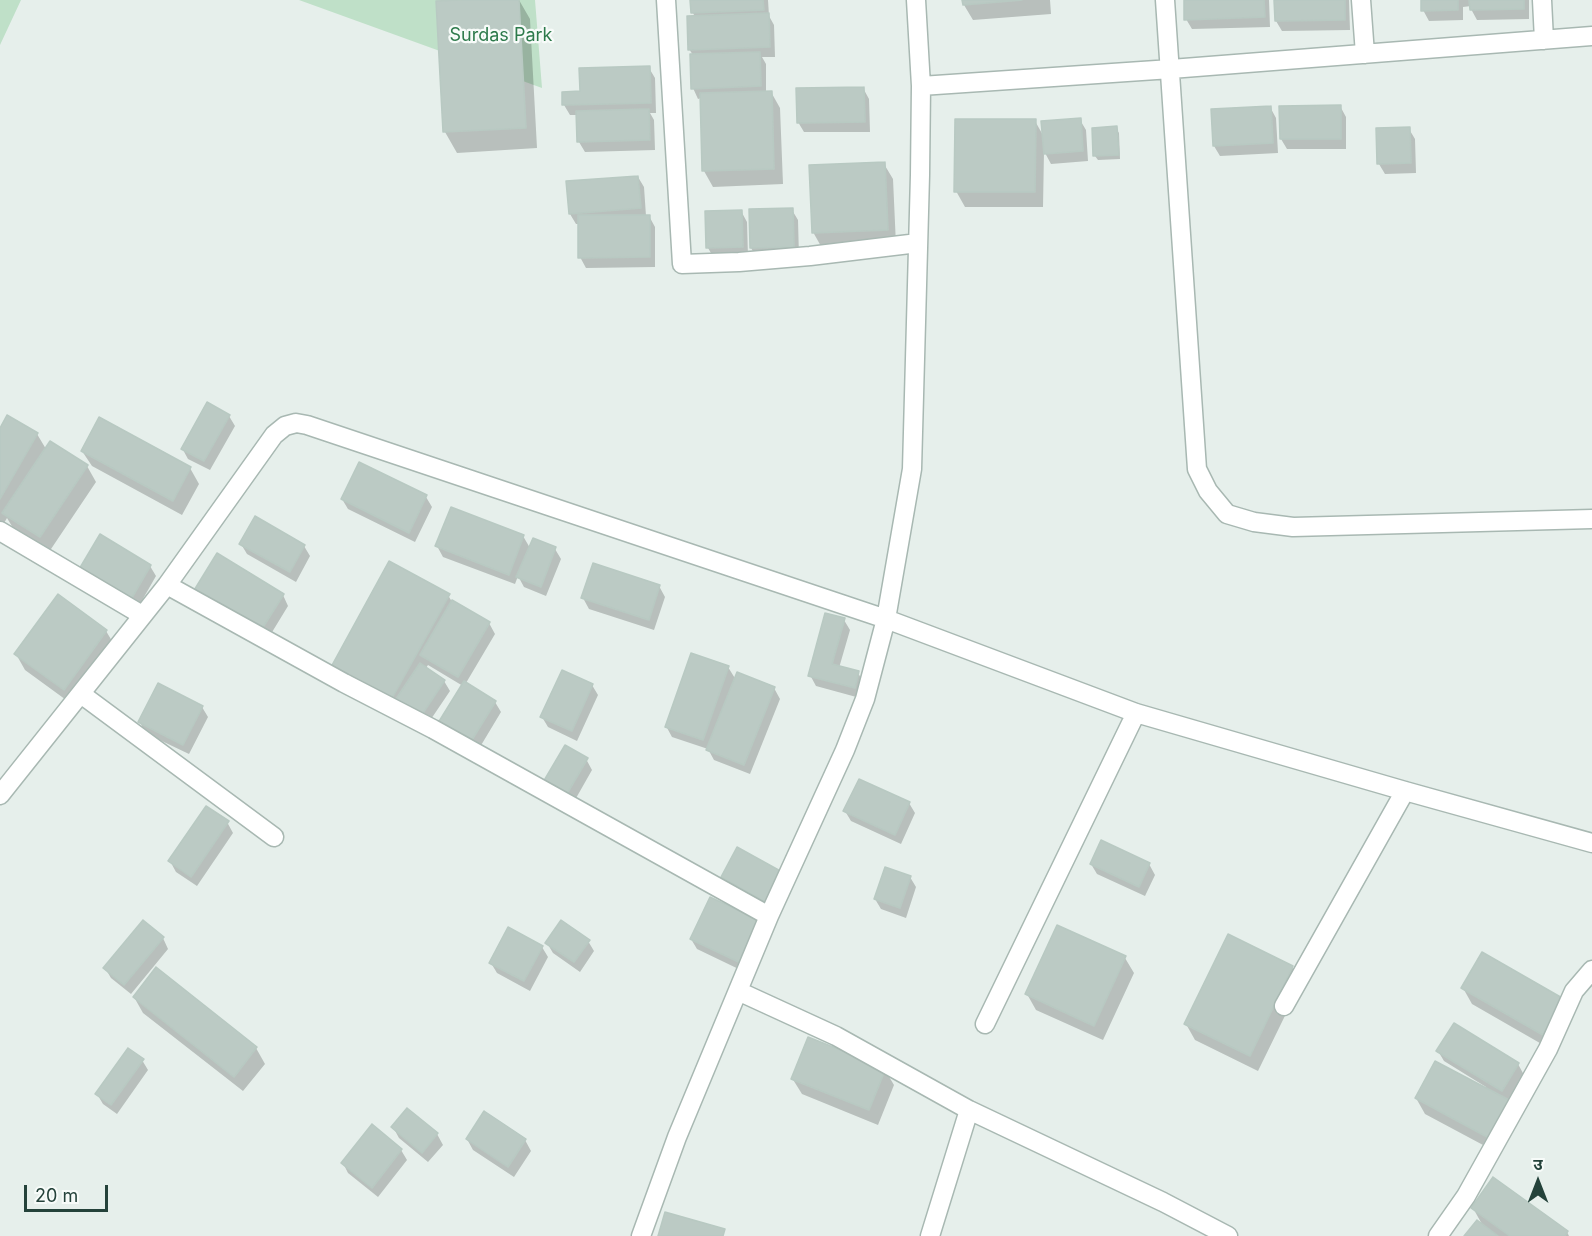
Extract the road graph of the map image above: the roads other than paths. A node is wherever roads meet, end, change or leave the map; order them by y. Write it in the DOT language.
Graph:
graph roads {
  1 [pos="666,0"];
  2 [pos="916,0"];
  3 [pos="1165,0"];
  4 [pos="1361,0"];
  5 [pos="1542,0"];
  6 [pos="1592,36"];
  7 [pos="1544,40"];
  8 [pos="1365,54"];
  9 [pos="1171,69"];
  10 [pos="921,86"];
  11 [pos="918,243"];
  12 [pos="1592,519"];
  13 [pos="0,531"];
  14 [pos="167,585"];
  15 [pos="142,615"];
  16 [pos="886,619"];
  17 [pos="81,694"];
  18 [pos="1136,713"];
  19 [pos="1405,791"];
  20 [pos="0,795"];
  21 [pos="274,837"];
  22 [pos="1592,843"];
  23 [pos="769,916"];
  24 [pos="1592,970"];
  25 [pos="738,991"];
  26 [pos="1284,1006"];
  27 [pos="985,1024"];
  28 [pos="969,1110"];
  29 [pos="641,1236"];
  30 [pos="930,1236"];
  31 [pos="1228,1236"];
  32 [pos="1438,1236"];
  1 -- 11 [label="street"];
  2 -- 10 [label="street"];
  3 -- 9 [label="street"];
  4 -- 8 [label="street"];
  5 -- 7 [label="street"];
  6 -- 7 [label="street"];
  7 -- 8 [label="street"];
  8 -- 9 [label="street"];
  9 -- 10 [label="street"];
  9 -- 12 [label="street"];
  10 -- 11 [label="street"];
  11 -- 16 [label="street"];
  13 -- 15 [label="street"];
  14 -- 15 [label="street"];
  14 -- 16 [label="street"];
  14 -- 23 [label="street"];
  15 -- 17 [label="street"];
  16 -- 18 [label="street"];
  16 -- 23 [label="street"];
  17 -- 20 [label="street"];
  17 -- 21 [label="street"];
  18 -- 19 [label="street"];
  18 -- 27 [label="street"];
  19 -- 22 [label="street"];
  19 -- 26 [label="street"];
  23 -- 25 [label="street"];
  24 -- 32 [label="street"];
  25 -- 28 [label="street"];
  25 -- 29 [label="street"];
  28 -- 30 [label="street"];
  28 -- 31 [label="street"];
}
